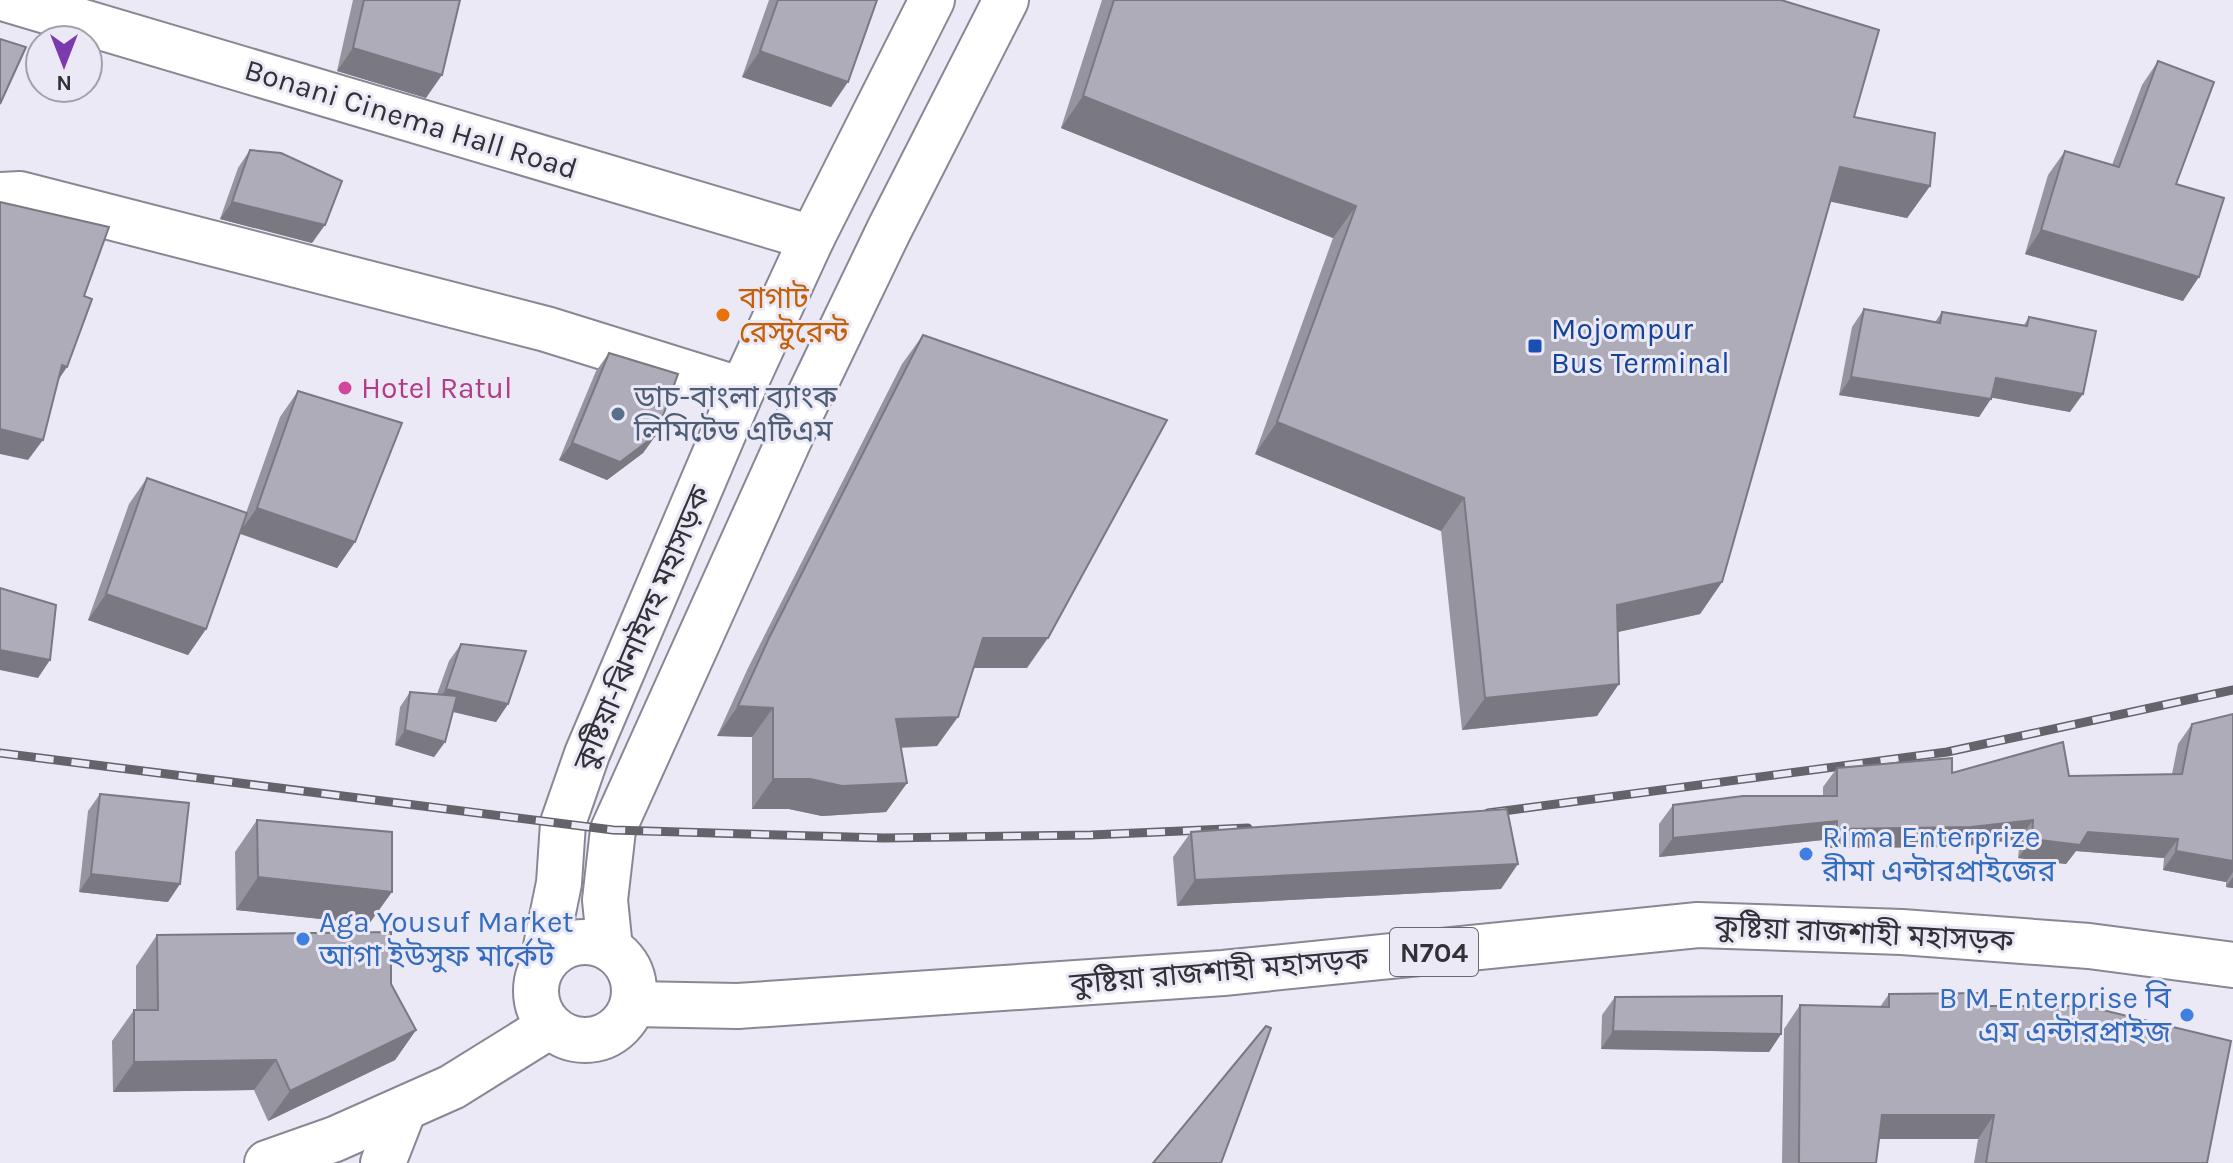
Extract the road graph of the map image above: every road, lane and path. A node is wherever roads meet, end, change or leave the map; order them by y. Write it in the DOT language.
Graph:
graph roads {
  1 [pos="9,0"];
  2 [pos="1006,0"];
  3 [pos="924,16"];
  4 [pos="978,57"];
  5 [pos="0,195"];
  6 [pos="812,238"];
  7 [pos="742,390"];
  8 [pos="682,530"];
  9 [pos="741,548"];
  10 [pos="610,949"];
  11 [pos="2233,965"];
  12 [pos="542,966"];
  13 [pos="633,1004"];
  14 [pos="550,1026"];
  15 [pos="404,1109"];
  16 [pos="267,1163"];
  17 [pos="383,1163"];
  1 -- 6 [label="main road, Bonani Cinema Hall Road"];
  2 -- 4 [label="main road, কুষ্টিয়া-ঝিনাইদহ মহাসড়ক"];
  3 -- 4 [label="main road"];
  3 -- 6 [label="main road, কুষ্টিয়া-ঝিনাইদহ মহাসড়ক"];
  4 -- 9 [label="main road, কুষ্টিয়া-ঝিনাইদহ মহাসড়ক"];
  5 -- 7 [label="main road"];
  6 -- 7 [label="main road, কুষ্টিয়া-ঝিনাইদহ মহাসড়ক"];
  7 -- 8 [label="main road, কুষ্টিয়া-ঝিনাইদহ মহাসড়ক"];
  8 -- 9 [label="main road"];
  8 -- 12 [label="main road, কুষ্টিয়া-ঝিনাইদহ মহাসড়ক"];
  9 -- 10 [label="main road, কুষ্টিয়া-ঝিনাইদহ মহাসড়ক"];
  10 -- 12 [label="main road"];
  10 -- 13 [label="main road"];
  11 -- 13 [label="main road, কুষ্টিয়া রাজশাহী মহাসড়ক / N704"];
  12 -- 14 [label="main road"];
  13 -- 14 [label="main road"];
  14 -- 15 [label="main road"];
  15 -- 16 [label="main road"];
  15 -- 17 [label="main road"];
}
